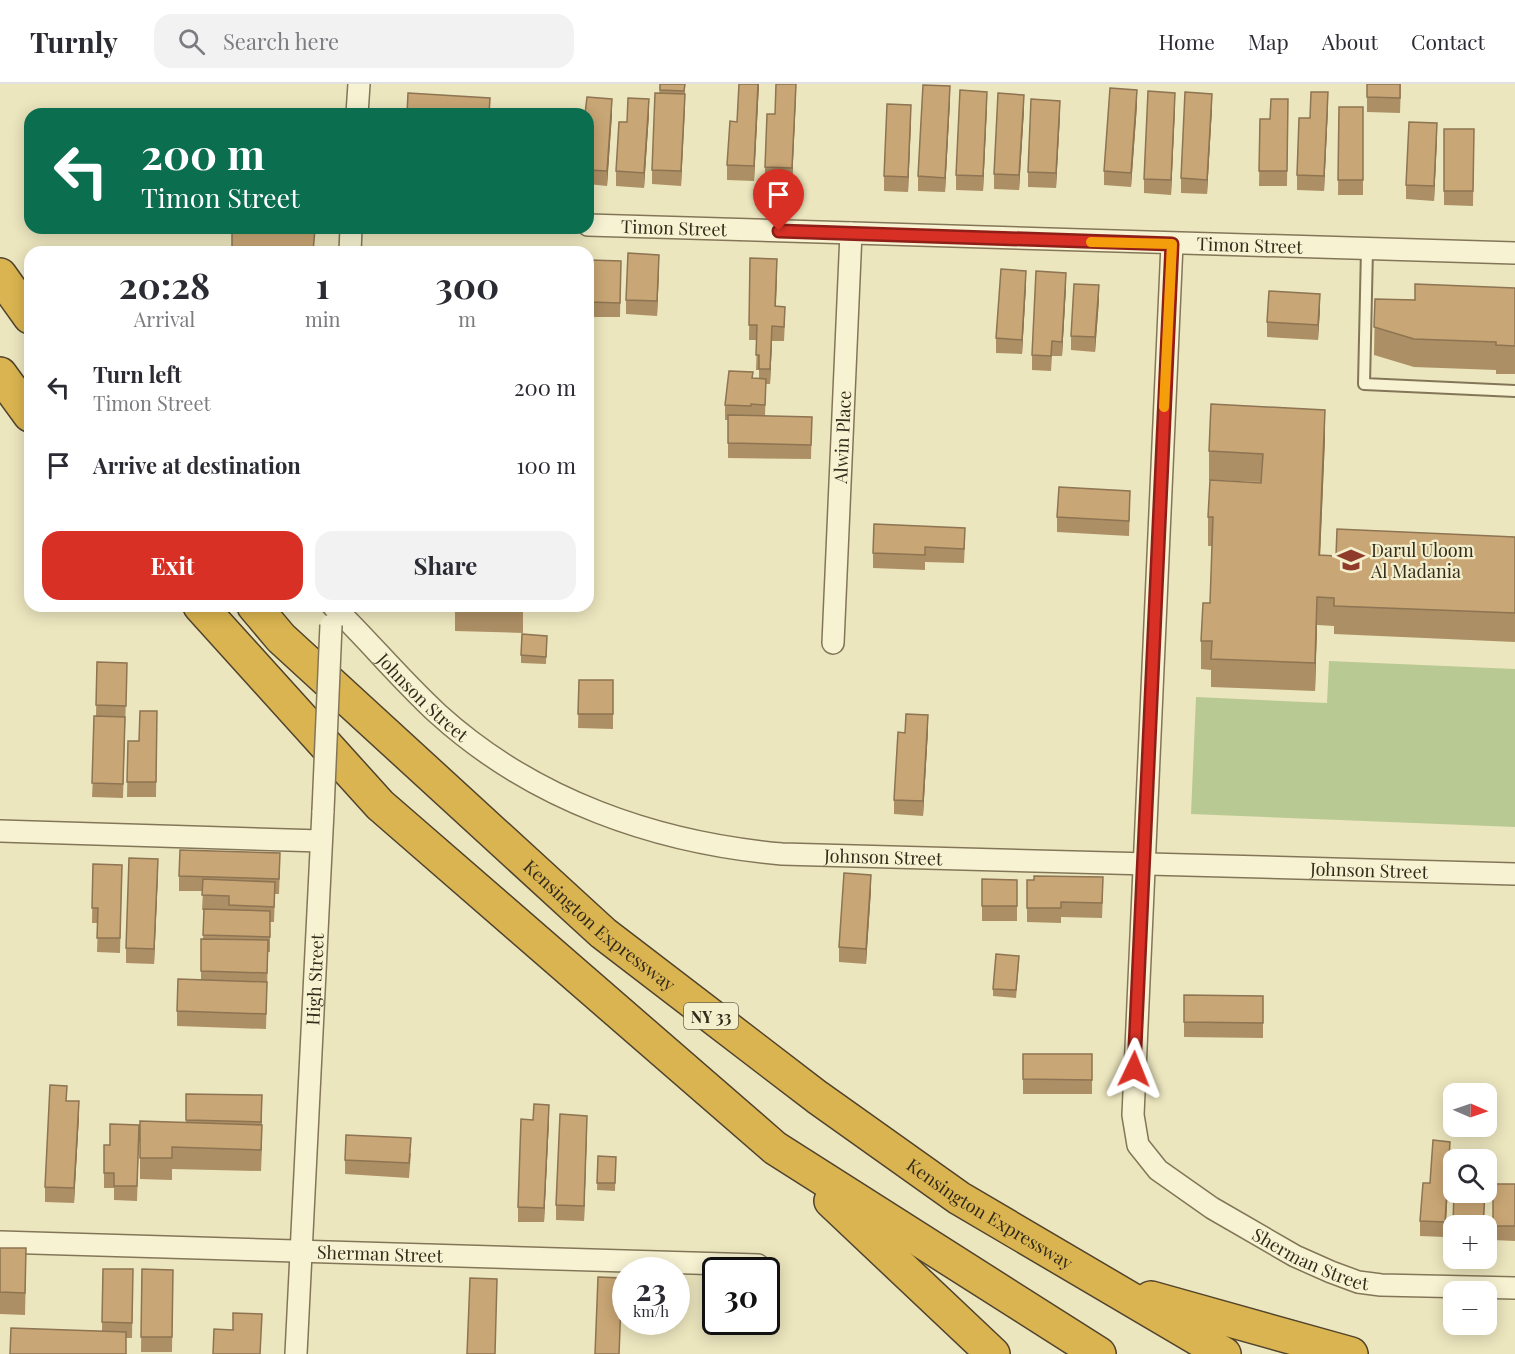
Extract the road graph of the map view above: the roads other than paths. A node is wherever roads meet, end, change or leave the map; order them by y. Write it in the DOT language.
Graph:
graph roads {
  1 [pos="359,84"];
  2 [pos="357,108"];
  3 [pos="594,225"];
  4 [pos="851,233"];
  5 [pos="1172,244"];
  6 [pos="1367,249"];
  7 [pos="1515,253"];
  8 [pos="0,275"];
  9 [pos="24,309"];
  10 [pos="0,374"];
  11 [pos="1515,391"];
  12 [pos="24,407"];
  13 [pos="205,612"];
  14 [pos="259,612"];
  15 [pos="332,612"];
  16 [pos="833,643"];
  17 [pos="0,831"];
  18 [pos="321,841"];
  19 [pos="1143,865"];
  20 [pos="1515,874"];
  21 [pos="775,1148"];
  22 [pos="0,1242"];
  23 [pos="302,1251"];
  24 [pos="702,1263"];
  25 [pos="1104,1285"];
  26 [pos="1515,1288"];
  27 [pos="296,1354"];
  28 [pos="993,1354"];
  29 [pos="1099,1354"];
  30 [pos="1224,1354"];
  31 [pos="1351,1354"];
  1 -- 2 [label="street"];
  3 -- 4 [label="street, Timon Street"];
  4 -- 5 [label="street, Timon Street"];
  4 -- 16 [label="street, Alwin Place"];
  5 -- 6 [label="street, Timon Street"];
  5 -- 19 [label="street"];
  6 -- 7 [label="street, Timon Street"];
  6 -- 11 [label="lane"];
  8 -- 9 [label="highway"];
  10 -- 12 [label="highway"];
  13 -- 21 [label="highway"];
  14 -- 25 [label="highway, Kensington Expressway / NY 33"];
  15 -- 18 [label="street, High Street, bridge"];
  15 -- 19 [label="street, Johnson Street"];
  17 -- 18 [label="street"];
  18 -- 23 [label="street, High Street"];
  19 -- 20 [label="street, Johnson Street"];
  19 -- 26 [label="street, Sherman Street"];
  21 -- 28 [label="highway"];
  21 -- 29 [label="highway"];
  22 -- 23 [label="street, Sherman Street"];
  23 -- 24 [label="street, Sherman Street"];
  23 -- 27 [label="street, High Street"];
  25 -- 30 [label="highway, Kensington Expressway / NY 33"];
  25 -- 31 [label="highway"];
}
